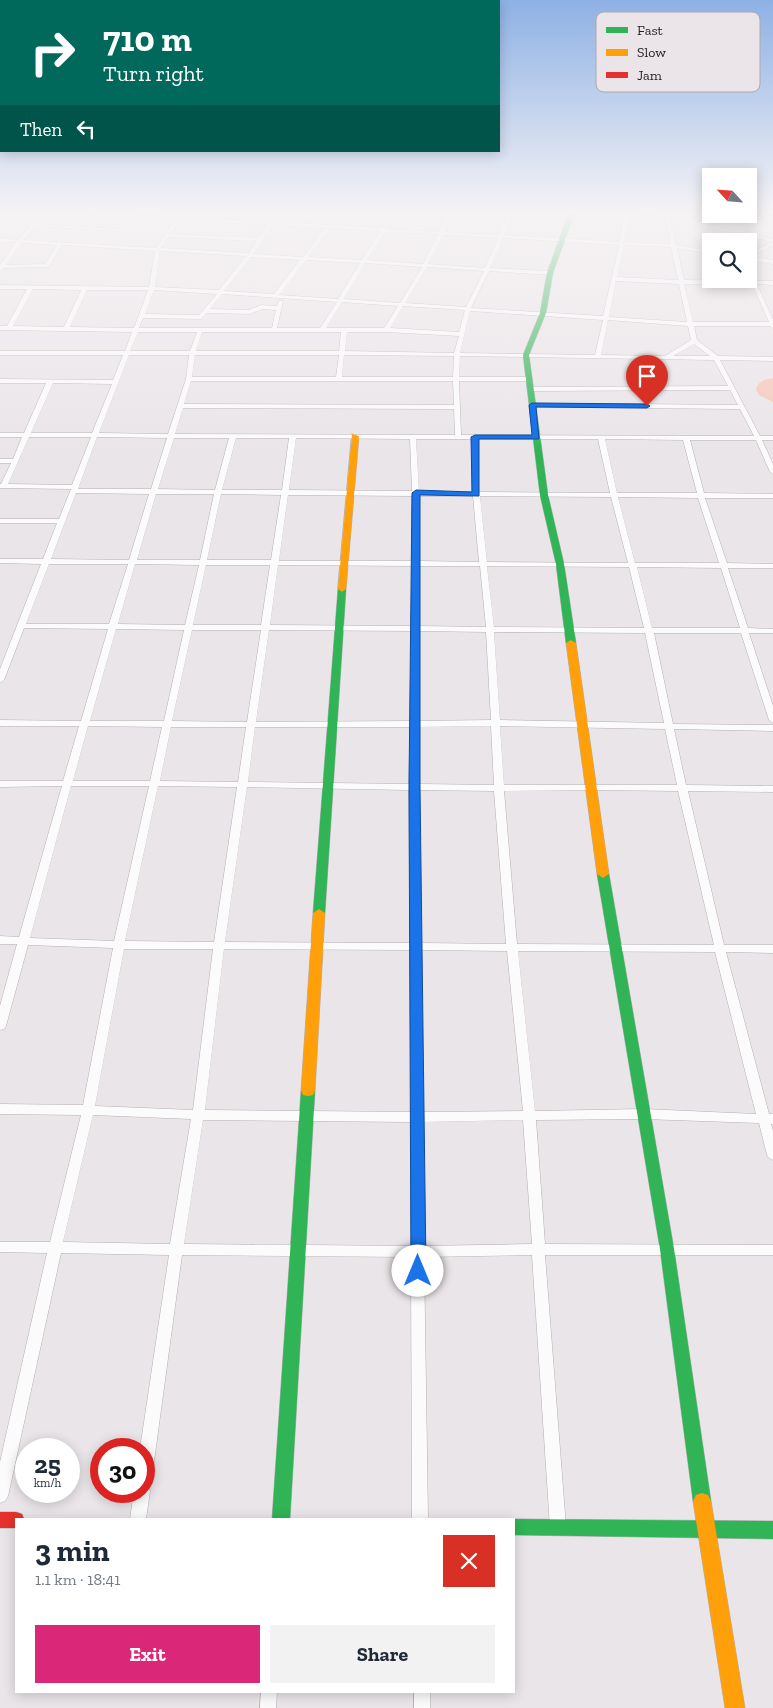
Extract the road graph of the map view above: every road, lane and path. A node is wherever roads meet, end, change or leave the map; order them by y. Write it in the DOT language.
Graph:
graph roads {
  1 [pos="28,292"];
  2 [pos="83,292"];
  3 [pos="151,292"];
  4 [pos="214,292"];
  5 [pos="219,292"];
  6 [pos="281,292"];
  7 [pos="344,292"];
  8 [pos="408,292"];
  9 [pos="476,292"];
  10 [pos="546,292"];
  11 [pos="611,292"];
  12 [pos="683,292"];
  13 [pos="760,292"];
  14 [pos="278,296"];
  15 [pos="340,298"];
  16 [pos="401,303"];
  17 [pos="279,308"];
  18 [pos="468,309"];
  19 [pos="206,311"];
  20 [pos="542,313"];
  21 [pos="141,316"];
  22 [pos="606,318"];
  23 [pos="690,324"];
  24 [pos="773,324"];
  25 [pos="0,328"];
  26 [pos="9,328"];
  27 [pos="66,329"];
  28 [pos="135,330"];
  29 [pos="200,330"];
  30 [pos="274,330"];
  31 [pos="322,330"];
  32 [pos="344,330"];
  33 [pos="386,330"];
  34 [pos="462,334"];
  35 [pos="694,340"];
  36 [pos="0,353"];
  37 [pos="342,353"];
  38 [pos="126,354"];
  39 [pos="192,354"];
  40 [pos="457,354"];
  41 [pos="526,355"];
  42 [pos="598,356"];
  43 [pos="667,357"];
  44 [pos="716,358"];
  45 [pos="773,359"];
  46 [pos="189,379"];
  47 [pos="340,380"];
  48 [pos="456,380"];
  49 [pos="0,381"];
  50 [pos="50,382"];
  51 [pos="115,382"];
  52 [pos="530,384"];
  53 [pos="732,388"];
  54 [pos="532,405"];
  55 [pos="180,406"];
  56 [pos="457,407"];
  57 [pos="742,407"];
  58 [pos="0,435"];
  59 [pos="26,435"];
  60 [pos="95,435"];
  61 [pos="172,435"];
  62 [pos="233,436"];
  63 [pos="293,436"];
  64 [pos="355,436"];
  65 [pos="413,436"];
  66 [pos="458,437"];
  67 [pos="475,437"];
  68 [pos="536,437"];
  69 [pos="601,438"];
  70 [pos="686,438"];
  71 [pos="758,438"];
  72 [pos="773,438"];
  73 [pos="0,461"];
  74 [pos="14,461"];
  75 [pos="773,472"];
  76 [pos="2,486"];
  77 [pos="74,489"];
  78 [pos="154,492"];
  79 [pos="218,492"];
  80 [pos="285,493"];
  81 [pos="348,493"];
  82 [pos="416,493"];
  83 [pos="476,495"];
  84 [pos="544,495"];
  85 [pos="614,495"];
  86 [pos="702,495"];
  87 [pos="773,496"];
  88 [pos="0,521"];
  89 [pos="61,522"];
  90 [pos="0,561"];
  91 [pos="46,562"];
  92 [pos="132,562"];
  93 [pos="202,562"];
  94 [pos="274,563"];
  95 [pos="342,563"];
  96 [pos="414,563"];
  97 [pos="484,563"];
  98 [pos="560,564"];
  99 [pos="633,565"];
  100 [pos="723,566"];
  101 [pos="773,566"];
  102 [pos="21,626"];
  103 [pos="114,627"];
  104 [pos="266,627"];
  105 [pos="340,627"];
  106 [pos="188,628"];
  107 [pos="415,628"];
  108 [pos="490,628"];
  109 [pos="568,629"];
  110 [pos="650,630"];
  111 [pos="744,630"];
  112 [pos="773,630"];
  113 [pos="1,676"];
  114 [pos="773,720"];
  115 [pos="496,722"];
  116 [pos="0,723"];
  117 [pos="85,724"];
  118 [pos="167,724"];
  119 [pos="414,724"];
  120 [pos="580,724"];
  121 [pos="251,725"];
  122 [pos="334,725"];
  123 [pos="669,726"];
  124 [pos="773,728"];
  125 [pos="67,783"];
  126 [pos="0,784"];
  127 [pos="154,784"];
  128 [pos="242,784"];
  129 [pos="327,784"];
  130 [pos="414,787"];
  131 [pos="590,787"];
  132 [pos="682,787"];
  133 [pos="499,788"];
  134 [pos="773,789"];
  135 [pos="0,940"];
  136 [pos="23,940"];
  137 [pos="119,945"];
  138 [pos="219,946"];
  139 [pos="317,946"];
  140 [pos="415,947"];
  141 [pos="512,947"];
  142 [pos="615,948"];
  143 [pos="720,949"];
  144 [pos="773,949"];
  145 [pos="0,1026"];
  146 [pos="0,1109"];
  147 [pos="88,1110"];
  148 [pos="529,1114"];
  149 [pos="644,1114"];
  150 [pos="198,1115"];
  151 [pos="306,1116"];
  152 [pos="417,1117"];
  153 [pos="769,1119"];
  154 [pos="773,1155"];
  155 [pos="0,1247"];
  156 [pos="55,1249"];
  157 [pos="539,1249"];
  158 [pos="667,1249"];
  159 [pos="176,1250"];
  160 [pos="773,1250"];
  161 [pos="297,1251"];
  162 [pos="418,1252"];
  163 [pos="149,1438"];
  164 [pos="0,1496"];
  165 [pos="140,1503"];
  166 [pos="138,1518"];
  167 [pos="281,1518"];
  168 [pos="420,1518"];
  169 [pos="0,1520"];
  170 [pos="15,1520"];
  171 [pos="515,1527"];
  172 [pos="558,1527"];
  173 [pos="706,1529"];
  174 [pos="773,1530"];
  175 [pos="269,1693"];
  176 [pos="422,1693"];
  177 [pos="268,1708"];
  178 [pos="422,1708"];
  179 [pos="735,1708"];
  1 -- 26 [label="street"];
  2 -- 27 [label="street"];
  3 -- 21 [label="street"];
  4 -- 5 [label="street"];
  5 -- 14 [label="street"];
  5 -- 19 [label="street"];
  6 -- 14 [label="street"];
  7 -- 15 [label="street"];
  8 -- 16 [label="street"];
  9 -- 18 [label="street"];
  10 -- 20 [label="street"];
  11 -- 22 [label="street"];
  12 -- 23 [label="street"];
  13 -- 24 [label="street"];
  14 -- 15 [label="street"];
  14 -- 17 [label="street"];
  15 -- 16 [label="street"];
  15 -- 31 [label="street"];
  16 -- 18 [label="street"];
  16 -- 33 [label="street"];
  17 -- 19 [label="street"];
  17 -- 30 [label="street"];
  18 -- 20 [label="street"];
  18 -- 34 [label="street"];
  19 -- 21 [label="street"];
  20 -- 22 [label="street"];
  20 -- 41 [label="street"];
  21 -- 28 [label="street"];
  22 -- 23 [label="street"];
  22 -- 42 [label="street"];
  23 -- 24 [label="street"];
  23 -- 35 [label="street"];
  25 -- 26 [label="street"];
  26 -- 27 [label="street"];
  27 -- 28 [label="street"];
  28 -- 29 [label="street"];
  28 -- 38 [label="street"];
  29 -- 30 [label="street"];
  29 -- 39 [label="street"];
  30 -- 31 [label="street"];
  31 -- 32 [label="street"];
  32 -- 33 [label="street"];
  32 -- 37 [label="street"];
  33 -- 34 [label="street"];
  34 -- 40 [label="street"];
  35 -- 43 [label="street"];
  35 -- 44 [label="street"];
  36 -- 38 [label="street"];
  37 -- 39 [label="street"];
  37 -- 40 [label="street"];
  37 -- 47 [label="street"];
  38 -- 39 [label="street"];
  38 -- 51 [label="street"];
  39 -- 46 [label="street"];
  40 -- 41 [label="street"];
  40 -- 48 [label="street"];
  41 -- 42 [label="street"];
  41 -- 52 [label="street"];
  42 -- 43 [label="street"];
  43 -- 44 [label="street"];
  44 -- 45 [label="street"];
  44 -- 53 [label="street"];
  46 -- 47 [label="street"];
  46 -- 55 [label="street"];
  47 -- 48 [label="street"];
  48 -- 52 [label="street"];
  48 -- 56 [label="street"];
  49 -- 50 [label="street"];
  50 -- 51 [label="street"];
  50 -- 59 [label="street"];
  51 -- 60 [label="street"];
  52 -- 53 [label="street"];
  52 -- 54 [label="street"];
  53 -- 57 [label="street"];
  54 -- 57 [label="street"];
  54 -- 68 [label="street"];
  55 -- 56 [label="street"];
  55 -- 61 [label="street"];
  56 -- 66 [label="street"];
  57 -- 71 [label="street"];
  58 -- 59 [label="street"];
  59 -- 60 [label="street"];
  59 -- 74 [label="street"];
  60 -- 61 [label="street"];
  60 -- 77 [label="street"];
  61 -- 62 [label="street"];
  61 -- 78 [label="street"];
  62 -- 63 [label="street"];
  62 -- 79 [label="street"];
  63 -- 64 [label="street"];
  63 -- 80 [label="street"];
  64 -- 65 [label="street"];
  64 -- 81 [label="street"];
  65 -- 66 [label="street"];
  65 -- 82 [label="street"];
  66 -- 67 [label="street"];
  67 -- 68 [label="street"];
  67 -- 83 [label="street"];
  68 -- 69 [label="street"];
  68 -- 84 [label="street"];
  69 -- 70 [label="street"];
  69 -- 85 [label="street"];
  70 -- 71 [label="street"];
  70 -- 86 [label="street"];
  71 -- 72 [label="street"];
  71 -- 75 [label="street"];
  73 -- 74 [label="street"];
  74 -- 76 [label="street"];
  76 -- 77 [label="street"];
  77 -- 78 [label="street"];
  77 -- 89 [label="street"];
  78 -- 79 [label="street"];
  78 -- 92 [label="street"];
  79 -- 80 [label="street"];
  79 -- 93 [label="street"];
  80 -- 81 [label="street"];
  80 -- 94 [label="street"];
  81 -- 82 [label="street"];
  81 -- 95 [label="street"];
  82 -- 83 [label="street"];
  82 -- 96 [label="street"];
  83 -- 84 [label="street"];
  83 -- 97 [label="street"];
  84 -- 85 [label="street"];
  84 -- 98 [label="street"];
  85 -- 86 [label="street"];
  85 -- 99 [label="street"];
  86 -- 87 [label="street"];
  86 -- 100 [label="street"];
  88 -- 89 [label="street"];
  89 -- 91 [label="street"];
  90 -- 91 [label="street"];
  91 -- 92 [label="street"];
  91 -- 102 [label="street"];
  92 -- 93 [label="street"];
  92 -- 103 [label="street"];
  93 -- 94 [label="street"];
  93 -- 106 [label="street"];
  94 -- 95 [label="street"];
  94 -- 104 [label="street"];
  95 -- 96 [label="street"];
  95 -- 105 [label="street"];
  96 -- 97 [label="street"];
  96 -- 107 [label="street"];
  97 -- 98 [label="street"];
  97 -- 108 [label="street"];
  98 -- 99 [label="street"];
  98 -- 109 [label="street"];
  99 -- 100 [label="street"];
  99 -- 110 [label="street"];
  100 -- 101 [label="street"];
  100 -- 111 [label="street"];
  102 -- 103 [label="street"];
  102 -- 113 [label="street"];
  103 -- 106 [label="street"];
  103 -- 117 [label="street"];
  104 -- 105 [label="street"];
  104 -- 106 [label="street"];
  104 -- 121 [label="street"];
  105 -- 107 [label="street"];
  105 -- 122 [label="street"];
  106 -- 118 [label="street"];
  107 -- 108 [label="street"];
  107 -- 119 [label="street"];
  108 -- 109 [label="street"];
  108 -- 115 [label="street"];
  109 -- 110 [label="street"];
  109 -- 120 [label="street"];
  110 -- 111 [label="street"];
  110 -- 123 [label="street"];
  111 -- 112 [label="street"];
  111 -- 114 [label="street"];
  115 -- 119 [label="street"];
  115 -- 120 [label="street"];
  115 -- 133 [label="street"];
  116 -- 117 [label="street"];
  117 -- 118 [label="street"];
  117 -- 125 [label="street"];
  118 -- 121 [label="street"];
  118 -- 127 [label="street"];
  119 -- 122 [label="street"];
  119 -- 130 [label="street"];
  120 -- 123 [label="street"];
  120 -- 131 [label="street"];
  121 -- 122 [label="street"];
  121 -- 128 [label="street"];
  122 -- 129 [label="street"];
  123 -- 124 [label="street"];
  123 -- 132 [label="street"];
  125 -- 126 [label="street"];
  125 -- 127 [label="street"];
  125 -- 136 [label="street"];
  127 -- 128 [label="street"];
  127 -- 137 [label="street"];
  128 -- 129 [label="street"];
  128 -- 138 [label="street"];
  129 -- 130 [label="street"];
  129 -- 139 [label="street"];
  130 -- 133 [label="street"];
  130 -- 140 [label="street"];
  131 -- 132 [label="street"];
  131 -- 133 [label="street"];
  131 -- 142 [label="street"];
  132 -- 134 [label="street"];
  132 -- 143 [label="street"];
  133 -- 141 [label="street"];
  135 -- 136 [label="street"];
  136 -- 137 [label="street"];
  136 -- 145 [label="street"];
  137 -- 138 [label="street"];
  137 -- 147 [label="street"];
  138 -- 139 [label="street"];
  138 -- 150 [label="street"];
  139 -- 140 [label="street"];
  139 -- 151 [label="street"];
  140 -- 141 [label="street"];
  140 -- 152 [label="street"];
  141 -- 142 [label="street"];
  141 -- 148 [label="street"];
  142 -- 143 [label="street"];
  142 -- 149 [label="street"];
  143 -- 144 [label="street"];
  143 -- 153 [label="street"];
  146 -- 147 [label="street"];
  147 -- 150 [label="street"];
  147 -- 156 [label="street"];
  148 -- 149 [label="street"];
  148 -- 152 [label="street"];
  148 -- 157 [label="street"];
  149 -- 153 [label="street"];
  149 -- 158 [label="street"];
  150 -- 151 [label="street"];
  150 -- 159 [label="street"];
  151 -- 152 [label="street"];
  151 -- 161 [label="street"];
  152 -- 162 [label="street"];
  153 -- 154 [label="street"];
  155 -- 156 [label="street"];
  156 -- 159 [label="street"];
  156 -- 164 [label="street"];
  157 -- 158 [label="street"];
  157 -- 162 [label="street"];
  157 -- 172 [label="street"];
  158 -- 160 [label="street"];
  158 -- 173 [label="street"];
  159 -- 161 [label="street"];
  159 -- 163 [label="street"];
  161 -- 162 [label="street"];
  161 -- 167 [label="street"];
  162 -- 168 [label="street"];
  165 -- 166 [label="street"];
  169 -- 170 [label="street"];
  171 -- 172 [label="street"];
  172 -- 173 [label="street"];
  173 -- 174 [label="street"];
  173 -- 179 [label="street"];
  175 -- 177 [label="street"];
  176 -- 178 [label="street"];
}
